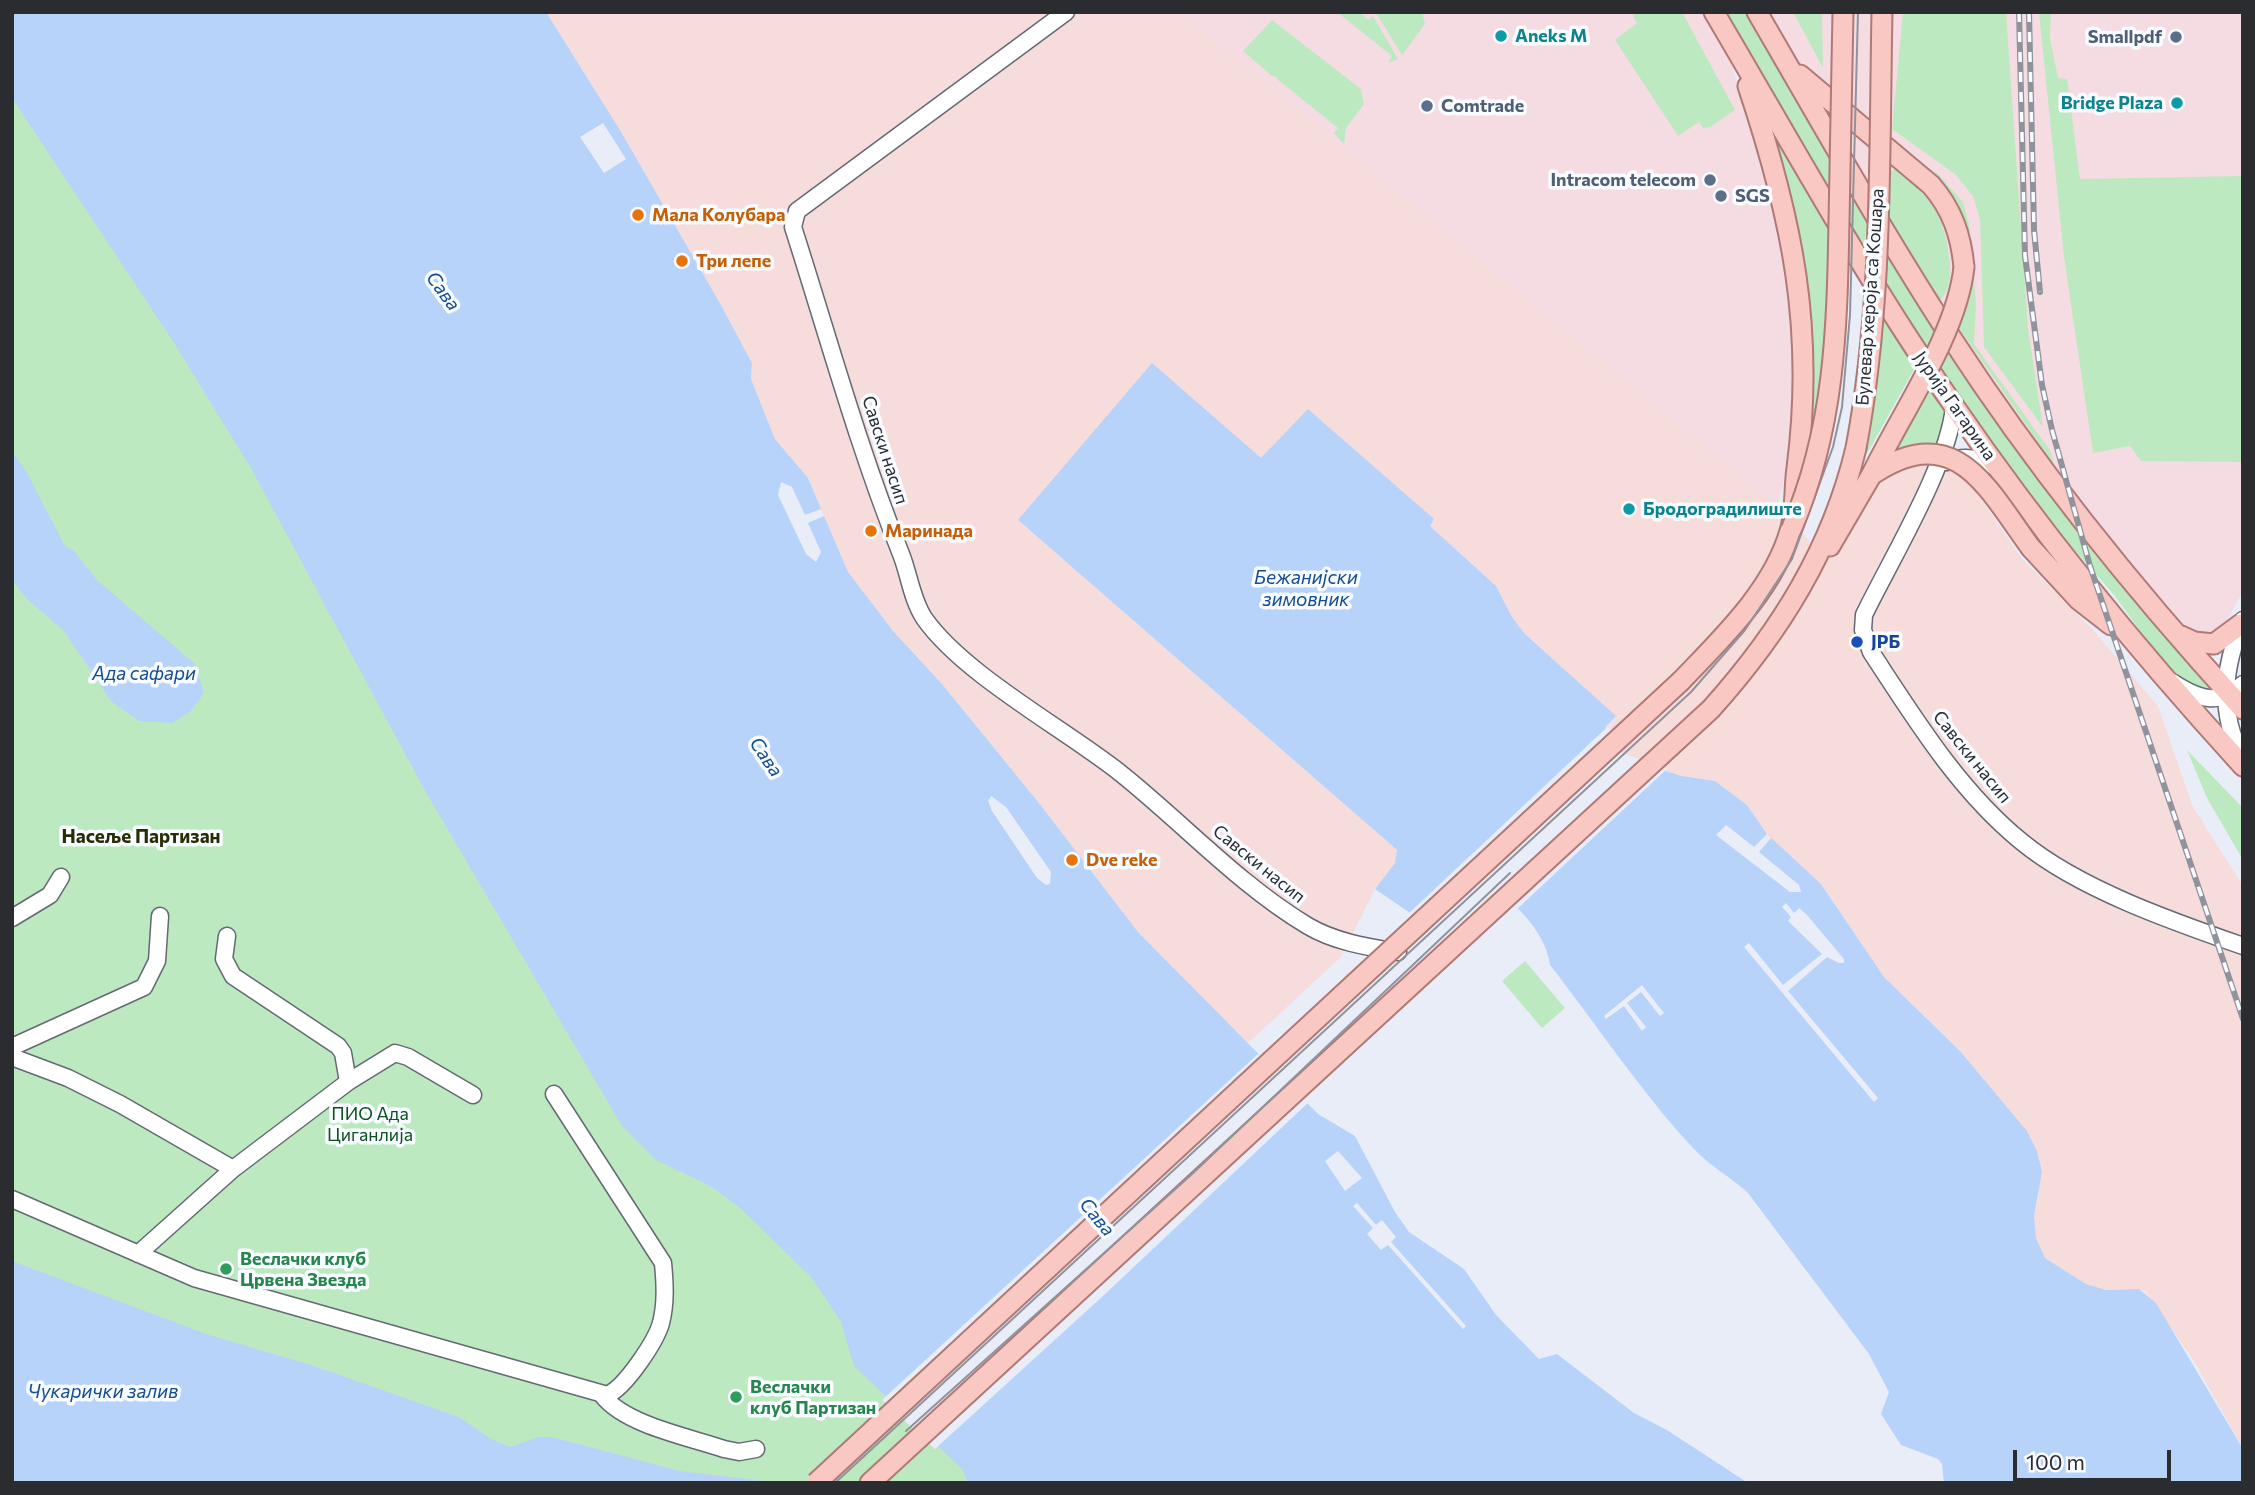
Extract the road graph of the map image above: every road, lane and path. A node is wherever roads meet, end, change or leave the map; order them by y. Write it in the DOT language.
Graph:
graph roads {
  1 [pos="1066,12"];
  2 [pos="1714,12"];
  3 [pos="1757,12"];
  4 [pos="1843,12"];
  5 [pos="1882,12"];
  6 [pos="1737,52"];
  7 [pos="1787,64"];
  8 [pos="1954,407"];
  9 [pos="1998,468"];
  10 [pos="1934,473"];
  11 [pos="1872,474"];
  12 [pos="1791,530"];
  13 [pos="1818,560"];
  14 [pos="2242,622"];
  15 [pos="2127,634"];
  16 [pos="2178,634"];
  17 [pos="2159,672"];
  18 [pos="2233,695"];
  19 [pos="2243,759"];
  20 [pos="2243,766"];
  21 [pos="61,877"];
  22 [pos="160,916"];
  23 [pos="12,918"];
  24 [pos="227,936"];
  25 [pos="2243,946"];
  26 [pos="1398,952"];
  27 [pos="12,1047"];
  28 [pos="12,1057"];
  29 [pos="348,1082"];
  30 [pos="554,1094"];
  31 [pos="473,1095"];
  32 [pos="233,1168"];
  33 [pos="12,1199"];
  34 [pos="138,1254"];
  35 [pos="603,1396"];
  36 [pos="756,1449"];
  37 [pos="816,1483"];
  38 [pos="870,1483"];
  1 -- 26 [label="street, Савски насип"];
  2 -- 6 [label="main road, Јурија Гагарина"];
  3 -- 7 [label="main road, Јурија Гагарина"];
  4 -- 12 [label="main road, Булевар хероја са Кошара, bridge"];
  5 -- 13 [label="main road, Булевар хероја са Кошара, bridge"];
  6 -- 8 [label="main road, Јурија Гагарина"];
  6 -- 12 [label="main road, bridge"];
  7 -- 11 [label="main road, bridge"];
  7 -- 16 [label="main road, Јурија Гагарина"];
  8 -- 9 [label="main road, Јурија Гагарина"];
  8 -- 10 [label="street, Савски насип"];
  9 -- 10 [label="street"];
  9 -- 15 [label="main road, Јурија Гагарина"];
  10 -- 25 [label="street, Савски насип"];
  11 -- 13 [label="main road"];
  11 -- 15 [label="main road, bridge"];
  12 -- 37 [label="main road, Булевар хероја са Кошара, bridge"];
  13 -- 38 [label="main road, Булевар хероја са Кошара"];
  14 -- 16 [label="main road"];
  14 -- 18 [label="street"];
  15 -- 17 [label="main road, Јурија Гагарина"];
  16 -- 18 [label="main road, Јурија Гагарина"];
  17 -- 18 [label="street"];
  17 -- 20 [label="main road, Јурија Гагарина"];
  18 -- 19 [label="street"];
  21 -- 23 [label="street"];
  22 -- 27 [label="street"];
  24 -- 29 [label="street"];
  28 -- 32 [label="street"];
  29 -- 31 [label="street"];
  29 -- 32 [label="street"];
  30 -- 35 [label="street"];
  32 -- 34 [label="street"];
  33 -- 34 [label="street"];
  34 -- 35 [label="street"];
  35 -- 36 [label="street"];
}
